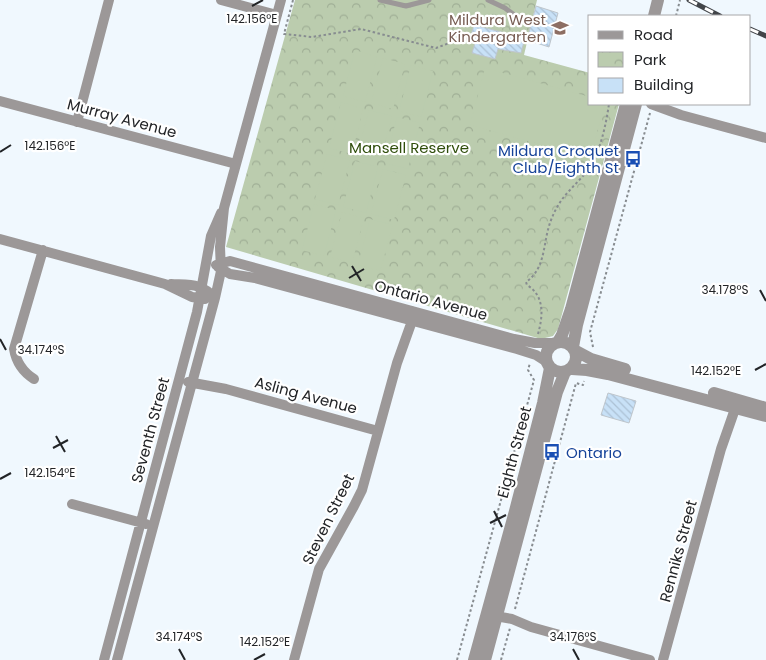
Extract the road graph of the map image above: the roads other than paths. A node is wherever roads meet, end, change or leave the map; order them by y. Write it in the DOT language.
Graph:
graph roads {
  1 [pos="109,0"];
  2 [pos="221,0"];
  3 [pos="281,0"];
  4 [pos="380,0"];
  5 [pos="429,0"];
  6 [pos="488,0"];
  7 [pos="658,0"];
  8 [pos="513,14"];
  9 [pos="277,15"];
  10 [pos="654,15"];
  11 [pos="0,101"];
  12 [pos="632,105"];
  13 [pos="655,105"];
  14 [pos="681,115"];
  15 [pos="77,122"];
  16 [pos="766,138"];
  17 [pos="236,164"];
  18 [pos="224,208"];
  19 [pos="0,239"];
  20 [pos="43,250"];
  21 [pos="207,254"];
  22 [pos="219,266"];
  23 [pos="205,272"];
  24 [pos="165,284"];
  25 [pos="202,287"];
  26 [pos="215,298"];
  27 [pos="200,299"];
  28 [pos="410,317"];
  29 [pos="556,343"];
  30 [pos="534,349"];
  31 [pos="574,349"];
  32 [pos="589,364"];
  33 [pos="548,365"];
  34 [pos="568,371"];
  35 [pos="180,376"];
  36 [pos="34,378"];
  37 [pos="193,380"];
  38 [pos="732,407"];
  39 [pos="766,408"];
  40 [pos="766,416"];
  41 [pos="378,431"];
  42 [pos="72,504"];
  43 [pos="141,522"];
  44 [pos="154,526"];
  45 [pos="492,617"];
  46 [pos="104,660"];
  47 [pos="117,660"];
  48 [pos="294,660"];
  49 [pos="474,660"];
  50 [pos="485,660"];
  51 [pos="650,660"];
  52 [pos="664,660"];
  1 -- 15 [label="street"];
  2 -- 9 [label="street"];
  3 -- 9 [label="street, Seventh Street"];
  4 -- 5 [label="lane"];
  6 -- 8 [label="lane"];
  7 -- 10 [label="street"];
  9 -- 17 [label="street, Seventh Street"];
  11 -- 15 [label="street, Murray Avenue"];
  12 -- 14 [label="street"];
  12 -- 29 [label="street"];
  12 -- 31 [label="street"];
  13 -- 14 [label="street"];
  14 -- 16 [label="street"];
  15 -- 17 [label="street, Murray Avenue"];
  17 -- 18 [label="street, Seventh Street"];
  18 -- 21 [label="street, Seventh Street"];
  18 -- 22 [label="street, Seventh Street"];
  19 -- 20 [label="street"];
  20 -- 24 [label="street"];
  20 -- 36 [label="street"];
  21 -- 22 [label="street"];
  21 -- 23 [label="street, Seventh Street"];
  22 -- 23 [label="street"];
  22 -- 26 [label="street, Seventh Street"];
  22 -- 28 [label="street, Ontario Avenue"];
  23 -- 25 [label="street, Seventh Street"];
  24 -- 25 [label="street"];
  24 -- 27 [label="street"];
  25 -- 26 [label="street"];
  25 -- 27 [label="street, Seventh Street"];
  26 -- 27 [label="street"];
  26 -- 37 [label="street, Seventh Street"];
  27 -- 35 [label="street, Seventh Street"];
  28 -- 30 [label="street, Ontario Avenue"];
  28 -- 41 [label="street, Steven Street"];
  29 -- 30 [label="street, Ontario Avenue"];
  29 -- 31 [label="street"];
  29 -- 33 [label="street"];
  30 -- 33 [label="street, Ontario Avenue"];
  31 -- 32 [label="street"];
  31 -- 34 [label="street"];
  32 -- 34 [label="street"];
  32 -- 38 [label="street"];
  32 -- 39 [label="street"];
  33 -- 34 [label="street"];
  33 -- 45 [label="street, Eighth Street"];
  34 -- 45 [label="street, Eighth Street"];
  35 -- 37 [label="street, Asling Avenue"];
  35 -- 43 [label="street, Seventh Street"];
  37 -- 41 [label="street, Asling Avenue"];
  37 -- 44 [label="street, Seventh Street"];
  38 -- 40 [label="street"];
  38 -- 52 [label="street, Renniks Street"];
  41 -- 48 [label="street, Steven Street"];
  42 -- 43 [label="street"];
  43 -- 44 [label="street"];
  43 -- 46 [label="street, Seventh Street"];
  44 -- 47 [label="street, Seventh Street"];
  45 -- 49 [label="street, Eighth Street"];
  45 -- 50 [label="street, Eighth Street"];
  45 -- 51 [label="street"];
}
